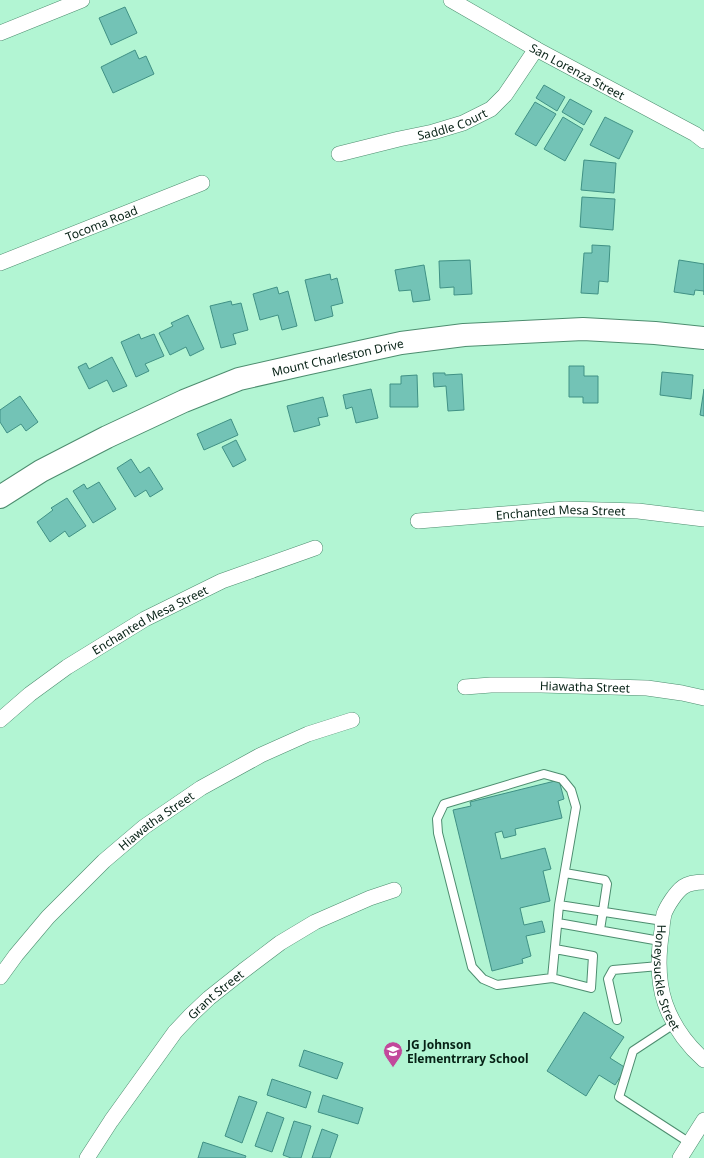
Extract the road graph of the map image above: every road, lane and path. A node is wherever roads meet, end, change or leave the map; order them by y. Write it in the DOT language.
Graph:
graph roads {
  1 [pos="82,0"];
  2 [pos="451,0"];
  3 [pos="0,33"];
  4 [pos="536,49"];
  5 [pos="704,141"];
  6 [pos="339,154"];
  7 [pos="202,183"];
  8 [pos="0,263"];
  9 [pos="704,338"];
  10 [pos="0,497"];
  11 [pos="704,519"];
  12 [pos="418,521"];
  13 [pos="315,548"];
  14 [pos="465,687"];
  15 [pos="704,698"];
  16 [pos="0,720"];
  17 [pos="352,720"];
  18 [pos="565,873"];
  19 [pos="704,882"];
  20 [pos="394,890"];
  21 [pos="559,905"];
  22 [pos="602,912"];
  23 [pos="663,921"];
  24 [pos="558,923"];
  25 [pos="600,930"];
  26 [pos="660,941"];
  27 [pos="555,949"];
  28 [pos="659,966"];
  29 [pos="0,977"];
  30 [pos="552,978"];
  31 [pos="617,1020"];
  32 [pos="674,1024"];
  33 [pos="704,1060"];
  34 [pos="704,1120"];
  35 [pos="690,1143"];
  36 [pos="87,1158"];
  37 [pos="680,1158"];
  1 -- 3 [label="street"];
  2 -- 4 [label="street, San Lorenza Street"];
  4 -- 5 [label="street, San Lorenza Street"];
  4 -- 6 [label="street, Saddle Court"];
  7 -- 8 [label="street, Tocoma Road"];
  9 -- 10 [label="street, Mount Charleston Drive"];
  11 -- 12 [label="street, Enchanted Mesa Street"];
  13 -- 16 [label="street, Enchanted Mesa Street"];
  14 -- 15 [label="street, Hiawatha Street"];
  17 -- 29 [label="street, Hiawatha Street"];
  18 -- 21 [label="lane"];
  18 -- 22 [label="lane"];
  18 -- 30 [label="lane"];
  19 -- 23 [label="street, Honeysuckle Street"];
  20 -- 36 [label="street, Grant Street"];
  21 -- 22 [label="lane"];
  21 -- 24 [label="lane"];
  22 -- 23 [label="lane"];
  22 -- 25 [label="lane"];
  23 -- 26 [label="street, Honeysuckle Street"];
  24 -- 25 [label="lane"];
  24 -- 27 [label="lane"];
  25 -- 26 [label="lane"];
  26 -- 28 [label="street, Honeysuckle Street"];
  27 -- 30 [label="lane"];
  27 -- 30 [label="lane"];
  28 -- 31 [label="lane"];
  28 -- 32 [label="street, Honeysuckle Street"];
  32 -- 33 [label="street, Honeysuckle Street"];
  32 -- 35 [label="lane"];
  34 -- 35 [label="street"];
  35 -- 37 [label="street"];
}
